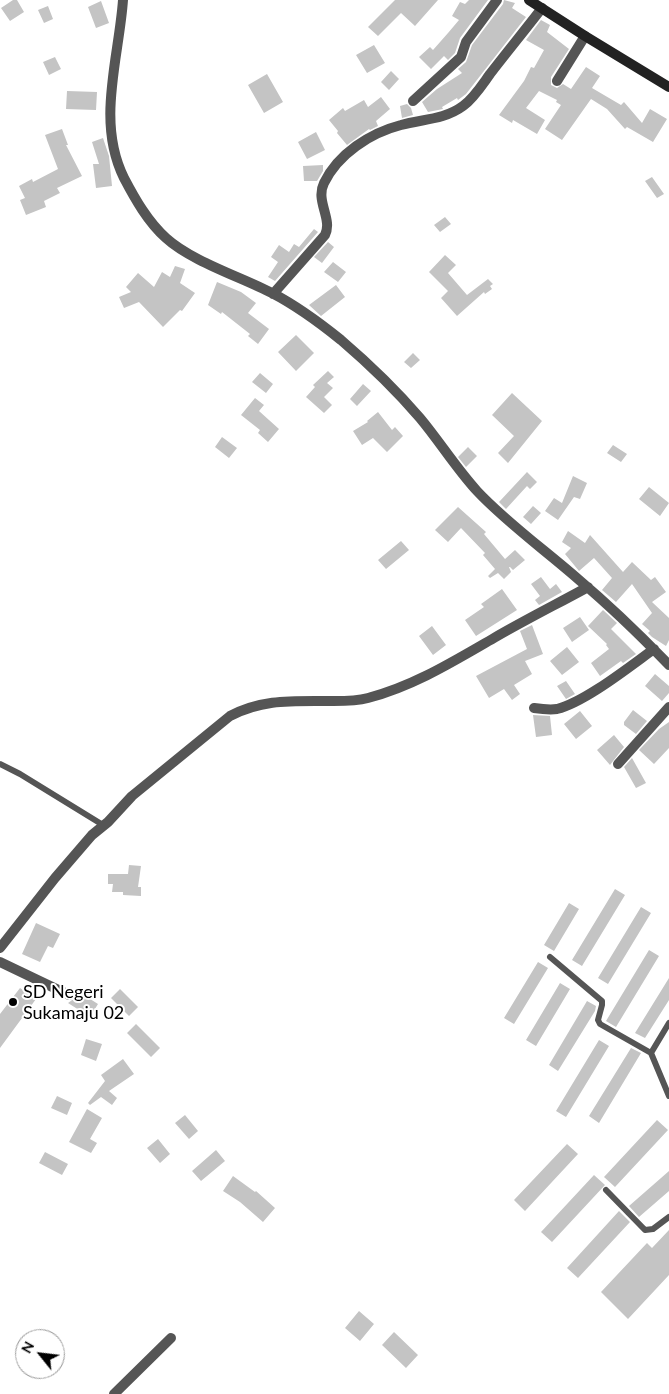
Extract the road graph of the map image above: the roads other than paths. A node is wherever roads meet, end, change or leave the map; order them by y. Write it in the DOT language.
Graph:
graph roads {
  1 [pos="122,0"];
  2 [pos="497,0"];
  3 [pos="529,0"];
  4 [pos="542,8"];
  5 [pos="584,36"];
  6 [pos="557,81"];
  7 [pos="669,87"];
  8 [pos="413,101"];
  9 [pos="273,294"];
  10 [pos="588,587"];
  11 [pos="654,649"];
  12 [pos="669,665"];
  13 [pos="669,707"];
  14 [pos="534,708"];
  15 [pos="0,764"];
  16 [pos="618,764"];
  17 [pos="106,824"];
  18 [pos="0,948"];
  19 [pos="550,957"];
  20 [pos="0,962"];
  21 [pos="69,995"];
  22 [pos="669,1023"];
  23 [pos="651,1053"];
  24 [pos="669,1096"];
  25 [pos="606,1190"];
  26 [pos="669,1217"];
  27 [pos="170,1338"];
  28 [pos="114,1394"];
  1 -- 9 [label="street"];
  2 -- 8 [label="street"];
  3 -- 4 [label="main road"];
  4 -- 5 [label="main road"];
  4 -- 9 [label="street"];
  5 -- 6 [label="street"];
  5 -- 7 [label="main road"];
  9 -- 10 [label="street"];
  10 -- 11 [label="street"];
  10 -- 17 [label="street"];
  11 -- 12 [label="street"];
  11 -- 14 [label="street"];
  13 -- 16 [label="street"];
  15 -- 17 [label="lane"];
  17 -- 18 [label="street"];
  19 -- 23 [label="lane"];
  20 -- 21 [label="street"];
  22 -- 23 [label="lane"];
  23 -- 24 [label="lane"];
  25 -- 26 [label="lane"];
  27 -- 28 [label="street"];
}
